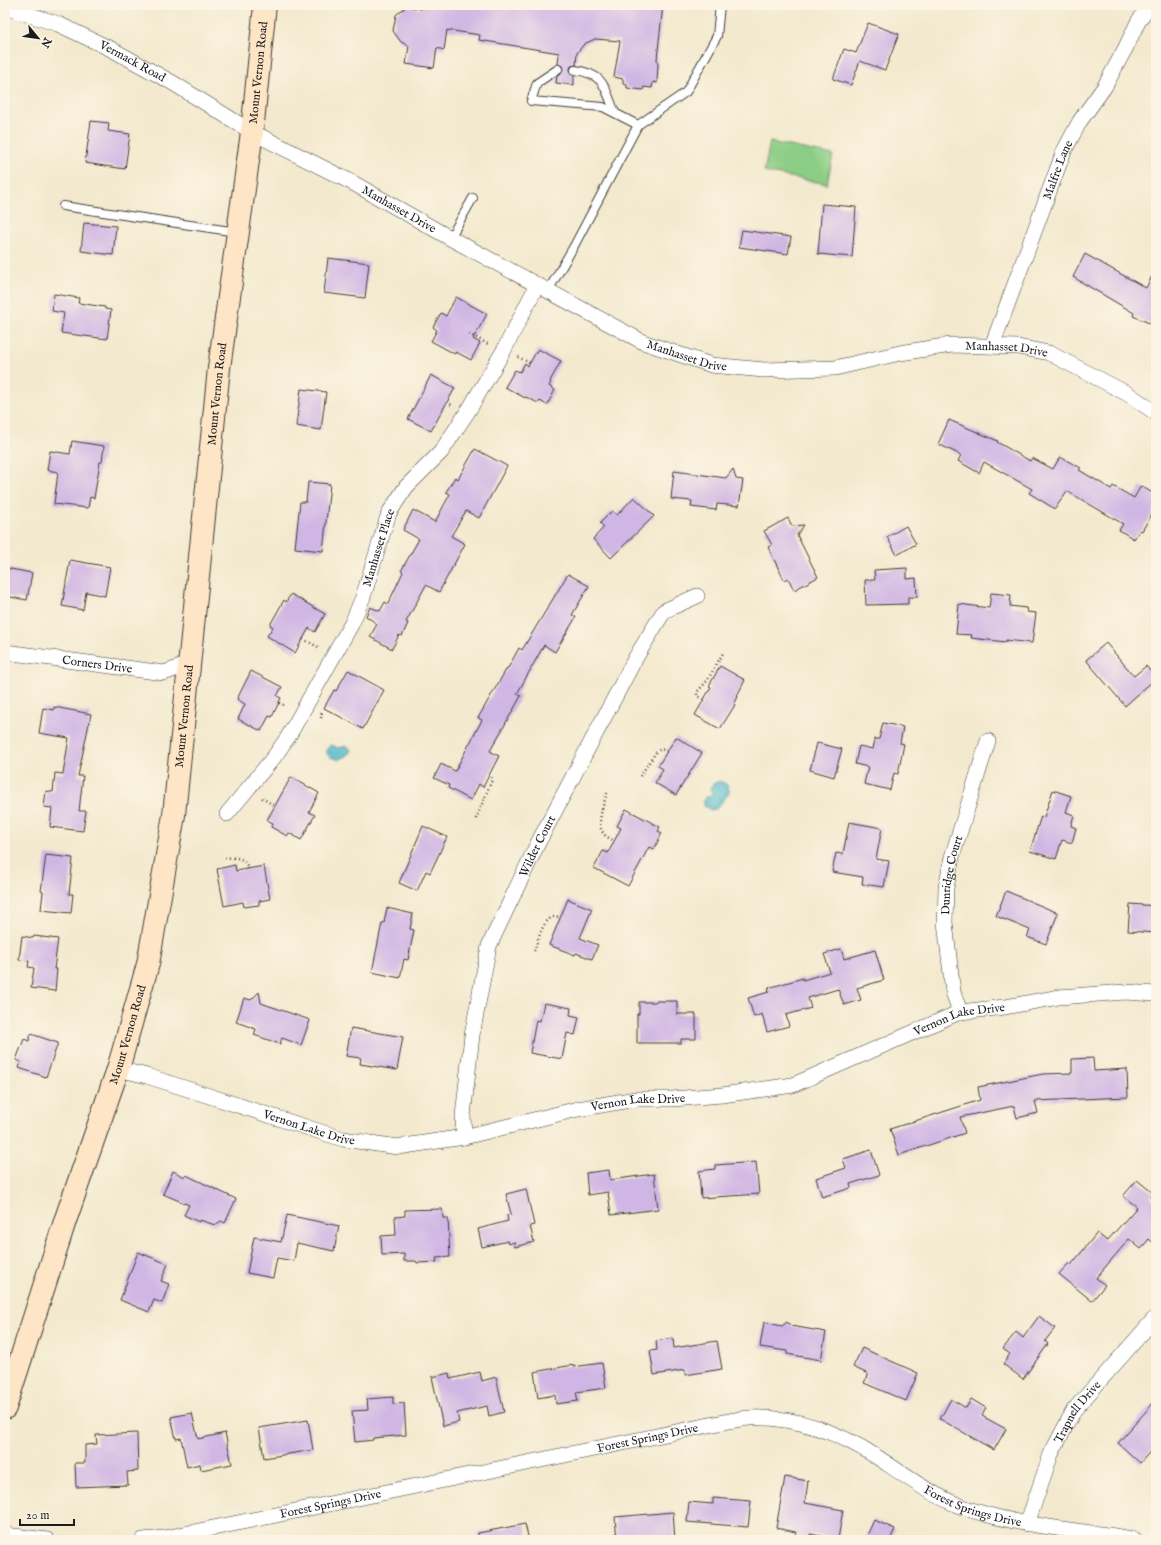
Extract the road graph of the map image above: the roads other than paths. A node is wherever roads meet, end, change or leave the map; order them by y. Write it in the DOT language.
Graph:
graph roads {
  1 [pos="265,5"];
  2 [pos="720,5"];
  3 [pos="1149,5"];
  4 [pos="5,7"];
  5 [pos="558,69"];
  6 [pos="575,70"];
  7 [pos="615,113"];
  8 [pos="638,125"];
  9 [pos="252,132"];
  10 [pos="473,198"];
  11 [pos="63,206"];
  12 [pos="237,232"];
  13 [pos="450,238"];
  14 [pos="542,288"];
  15 [pos="992,346"];
  16 [pos="1156,413"];
  17 [pos="696,596"];
  18 [pos="5,652"];
  19 [pos="189,664"];
  20 [pos="988,742"];
  21 [pos="227,814"];
  22 [pos="1156,994"];
  23 [pos="960,1012"];
  24 [pos="118,1069"];
  25 [pos="464,1137"];
  26 [pos="1156,1317"];
  27 [pos="6,1397"];
  28 [pos="1027,1524"];
  29 [pos="5,1534"];
  30 [pos="165,1539"];
  31 [pos="47,1540"];
  32 [pos="143,1540"];
  33 [pos="1135,1540"];
  1 -- 9 [label="main road, Mount Vernon Road"];
  2 -- 8 [label="lane"];
  3 -- 15 [label="street, Malfre Lane"];
  4 -- 9 [label="street, Vermack Road"];
  5 -- 7 [label="lane"];
  6 -- 7 [label="lane"];
  7 -- 8 [label="lane"];
  8 -- 14 [label="lane"];
  9 -- 12 [label="main road, Mount Vernon Road"];
  9 -- 13 [label="street, Manhasset Drive"];
  10 -- 13 [label="lane"];
  11 -- 12 [label="lane"];
  12 -- 19 [label="main road, Mount Vernon Road"];
  13 -- 14 [label="street, Manhasset Drive"];
  14 -- 15 [label="street, Manhasset Drive"];
  14 -- 21 [label="street, Manhasset Place"];
  15 -- 16 [label="street, Manhasset Drive"];
  17 -- 25 [label="street, Wilder Court"];
  18 -- 19 [label="street, Corners Drive"];
  19 -- 24 [label="main road, Mount Vernon Road"];
  20 -- 23 [label="street, Dunridge Court"];
  22 -- 23 [label="street, Vernon Lake Drive"];
  23 -- 25 [label="street, Vernon Lake Drive"];
  24 -- 25 [label="street, Vernon Lake Drive"];
  24 -- 27 [label="main road, Mount Vernon Road"];
  26 -- 28 [label="street, Trapnell Drive"];
  28 -- 30 [label="street, Forest Springs Drive"];
  28 -- 33 [label="street, Forest Springs Drive"];
  29 -- 31 [label="street"];
  30 -- 32 [label="street, Forest Springs Drive"];
}
